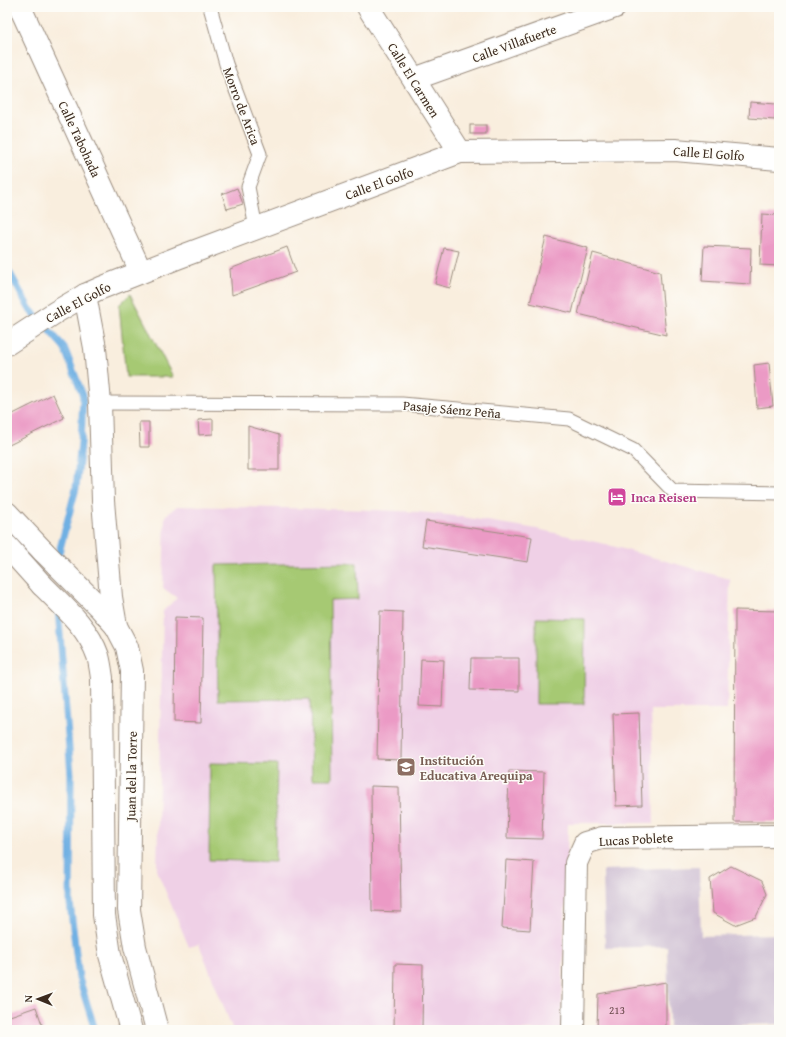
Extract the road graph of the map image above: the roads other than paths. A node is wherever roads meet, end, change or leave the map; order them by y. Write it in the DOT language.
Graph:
graph roads {
  1 [pos="20,7"];
  2 [pos="210,7"];
  3 [pos="368,7"];
  4 [pos="615,7"];
  5 [pos="414,79"];
  6 [pos="460,152"];
  7 [pos="779,159"];
  8 [pos="256,228"];
  9 [pos="141,272"];
  10 [pos="85,295"];
  11 [pos="8,343"];
  12 [pos="100,403"];
  13 [pos="779,493"];
  14 [pos="7,513"];
  15 [pos="7,546"];
  16 [pos="116,626"];
  17 [pos="779,836"];
  18 [pos="131,1030"];
  19 [pos="157,1030"];
  20 [pos="573,1030"];
  1 -- 9 [label="street, Calle Tabohada"];
  2 -- 8 [label="lane, Morro de Arica"];
  3 -- 5 [label="street, Calle El Carmen"];
  4 -- 5 [label="street, Calle Villafuerte"];
  5 -- 6 [label="street, Calle El Carmen"];
  6 -- 7 [label="street, Calle El Golfo"];
  6 -- 8 [label="street, Calle El Golfo"];
  8 -- 9 [label="street, Calle El Golfo"];
  9 -- 10 [label="street, Calle El Golfo"];
  10 -- 11 [label="street, Calle El Golfo"];
  10 -- 12 [label="street"];
  12 -- 13 [label="lane, Pasaje Sáenz Peña"];
  12 -- 16 [label="street"];
  14 -- 16 [label="street, Juan del la Torre"];
  15 -- 18 [label="street, Juan del la Torre"];
  16 -- 19 [label="street, Juan del la Torre"];
  17 -- 20 [label="street, Lucas Poblete"];
}
